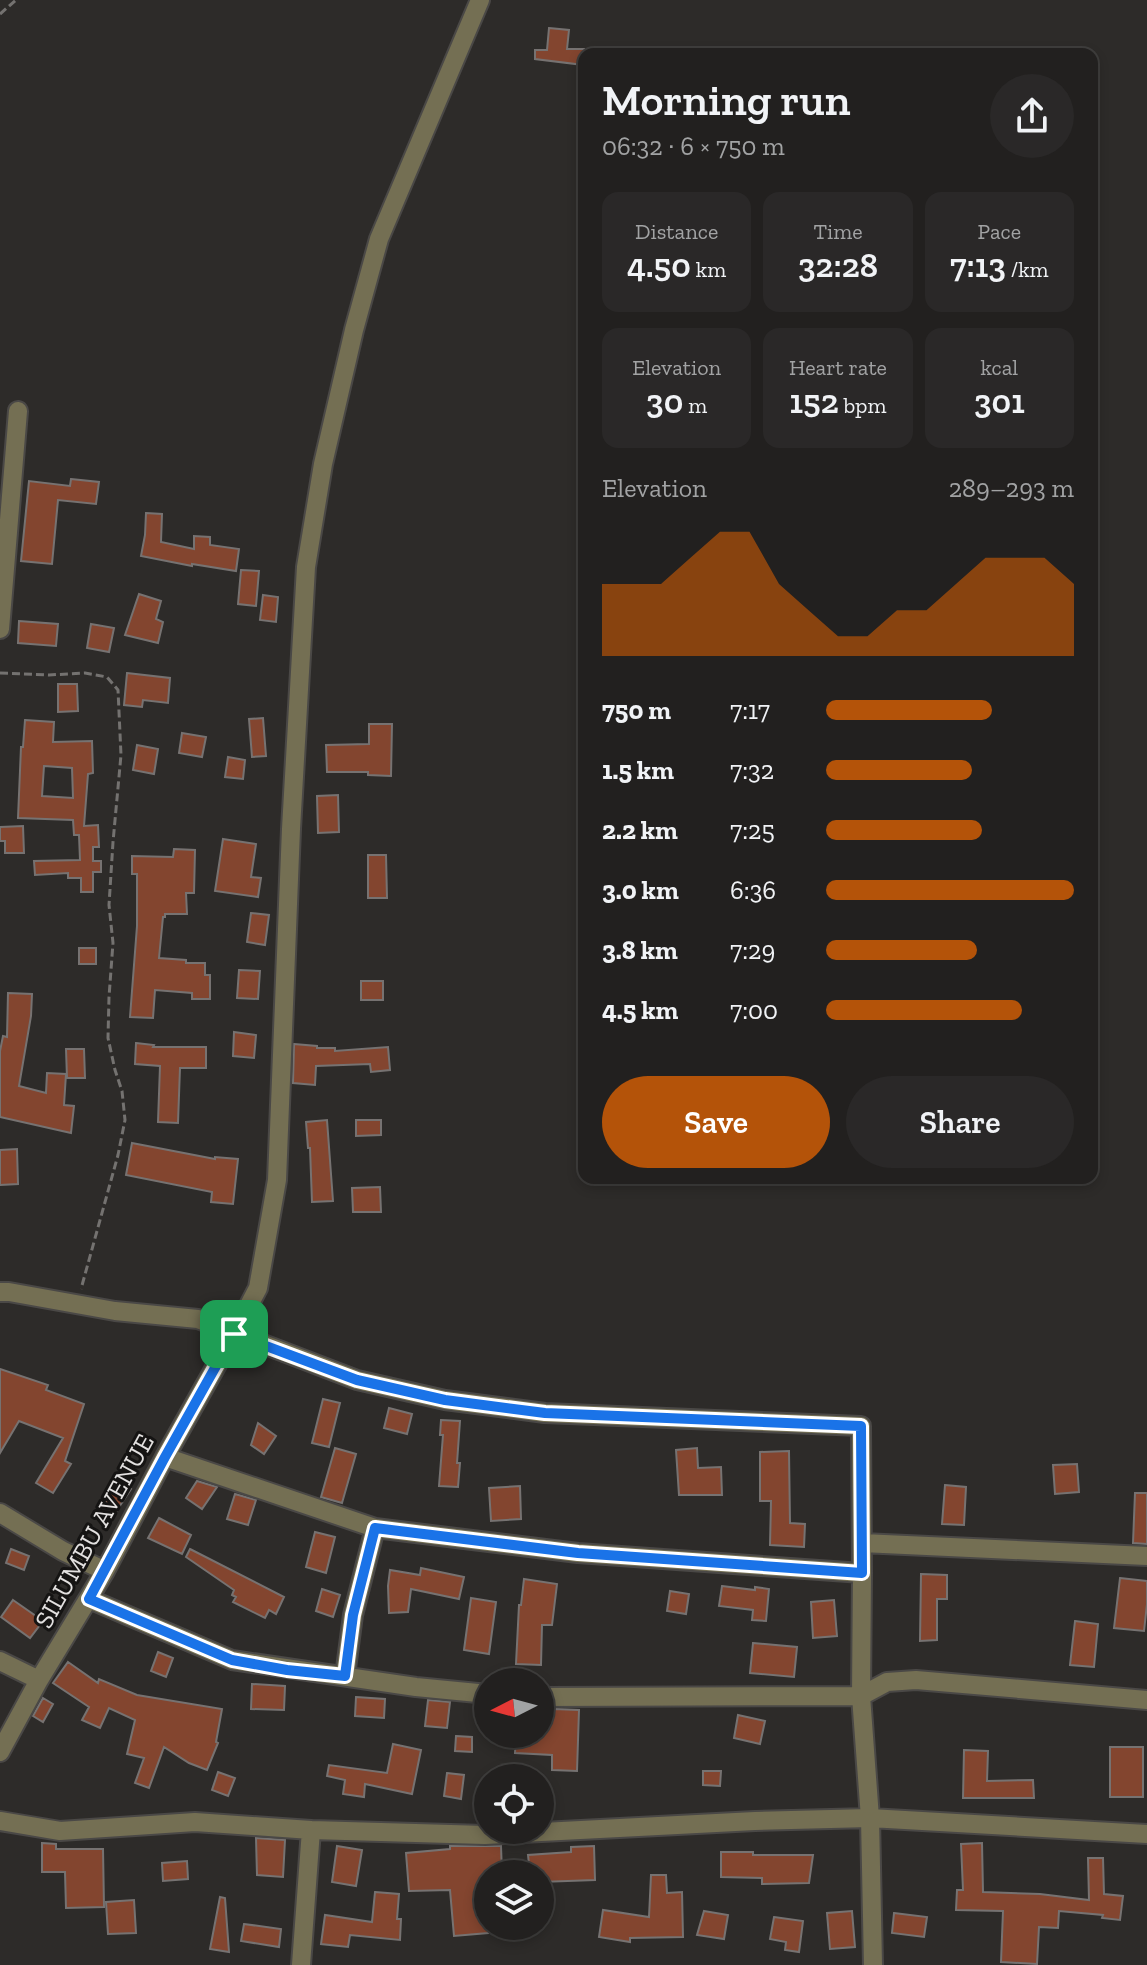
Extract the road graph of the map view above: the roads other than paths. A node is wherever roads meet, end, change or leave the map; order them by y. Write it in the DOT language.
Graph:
graph roads {
  1 [pos="480,0"];
  2 [pos="18,411"];
  3 [pos="0,629"];
  4 [pos="0,1292"];
  5 [pos="234,1334"];
  6 [pos="165,1457"];
  7 [pos="0,1513"];
  8 [pos="375,1528"];
  9 [pos="862,1543"];
  10 [pos="1147,1556"];
  11 [pos="105,1571"];
  12 [pos="862,1573"];
  13 [pos="89,1599"];
  14 [pos="0,1661"];
  15 [pos="345,1676"];
  16 [pos="39,1680"];
  17 [pos="474,1693"];
  18 [pos="861,1696"];
  19 [pos="554,1697"];
  20 [pos="1147,1700"];
  21 [pos="0,1752"];
  22 [pos="870,1818"];
  23 [pos="0,1821"];
  24 [pos="311,1830"];
  25 [pos="1147,1834"];
  26 [pos="301,1965"];
  27 [pos="873,1965"];
  1 -- 5 [label="street, SILUMBU AVENUE"];
  2 -- 3 [label="street"];
  4 -- 5 [label="street"];
  5 -- 6 [label="street, SILUMBU AVENUE"];
  5 -- 9 [label="street"];
  6 -- 8 [label="street"];
  6 -- 11 [label="street, SILUMBU AVENUE"];
  7 -- 11 [label="street"];
  8 -- 12 [label="street"];
  8 -- 15 [label="street"];
  9 -- 10 [label="street"];
  9 -- 12 [label="street"];
  11 -- 13 [label="street, SILUMBU AVENUE"];
  12 -- 18 [label="street"];
  13 -- 15 [label="street"];
  13 -- 16 [label="street, SILUMBU AVENUE"];
  14 -- 16 [label="street"];
  15 -- 17 [label="street"];
  16 -- 21 [label="street, SILUMBU AVENUE"];
  18 -- 19 [label="street"];
  18 -- 20 [label="street"];
  18 -- 22 [label="street"];
  22 -- 24 [label="street"];
  22 -- 25 [label="street"];
  22 -- 27 [label="street"];
  23 -- 24 [label="street"];
  24 -- 26 [label="street"];
}
